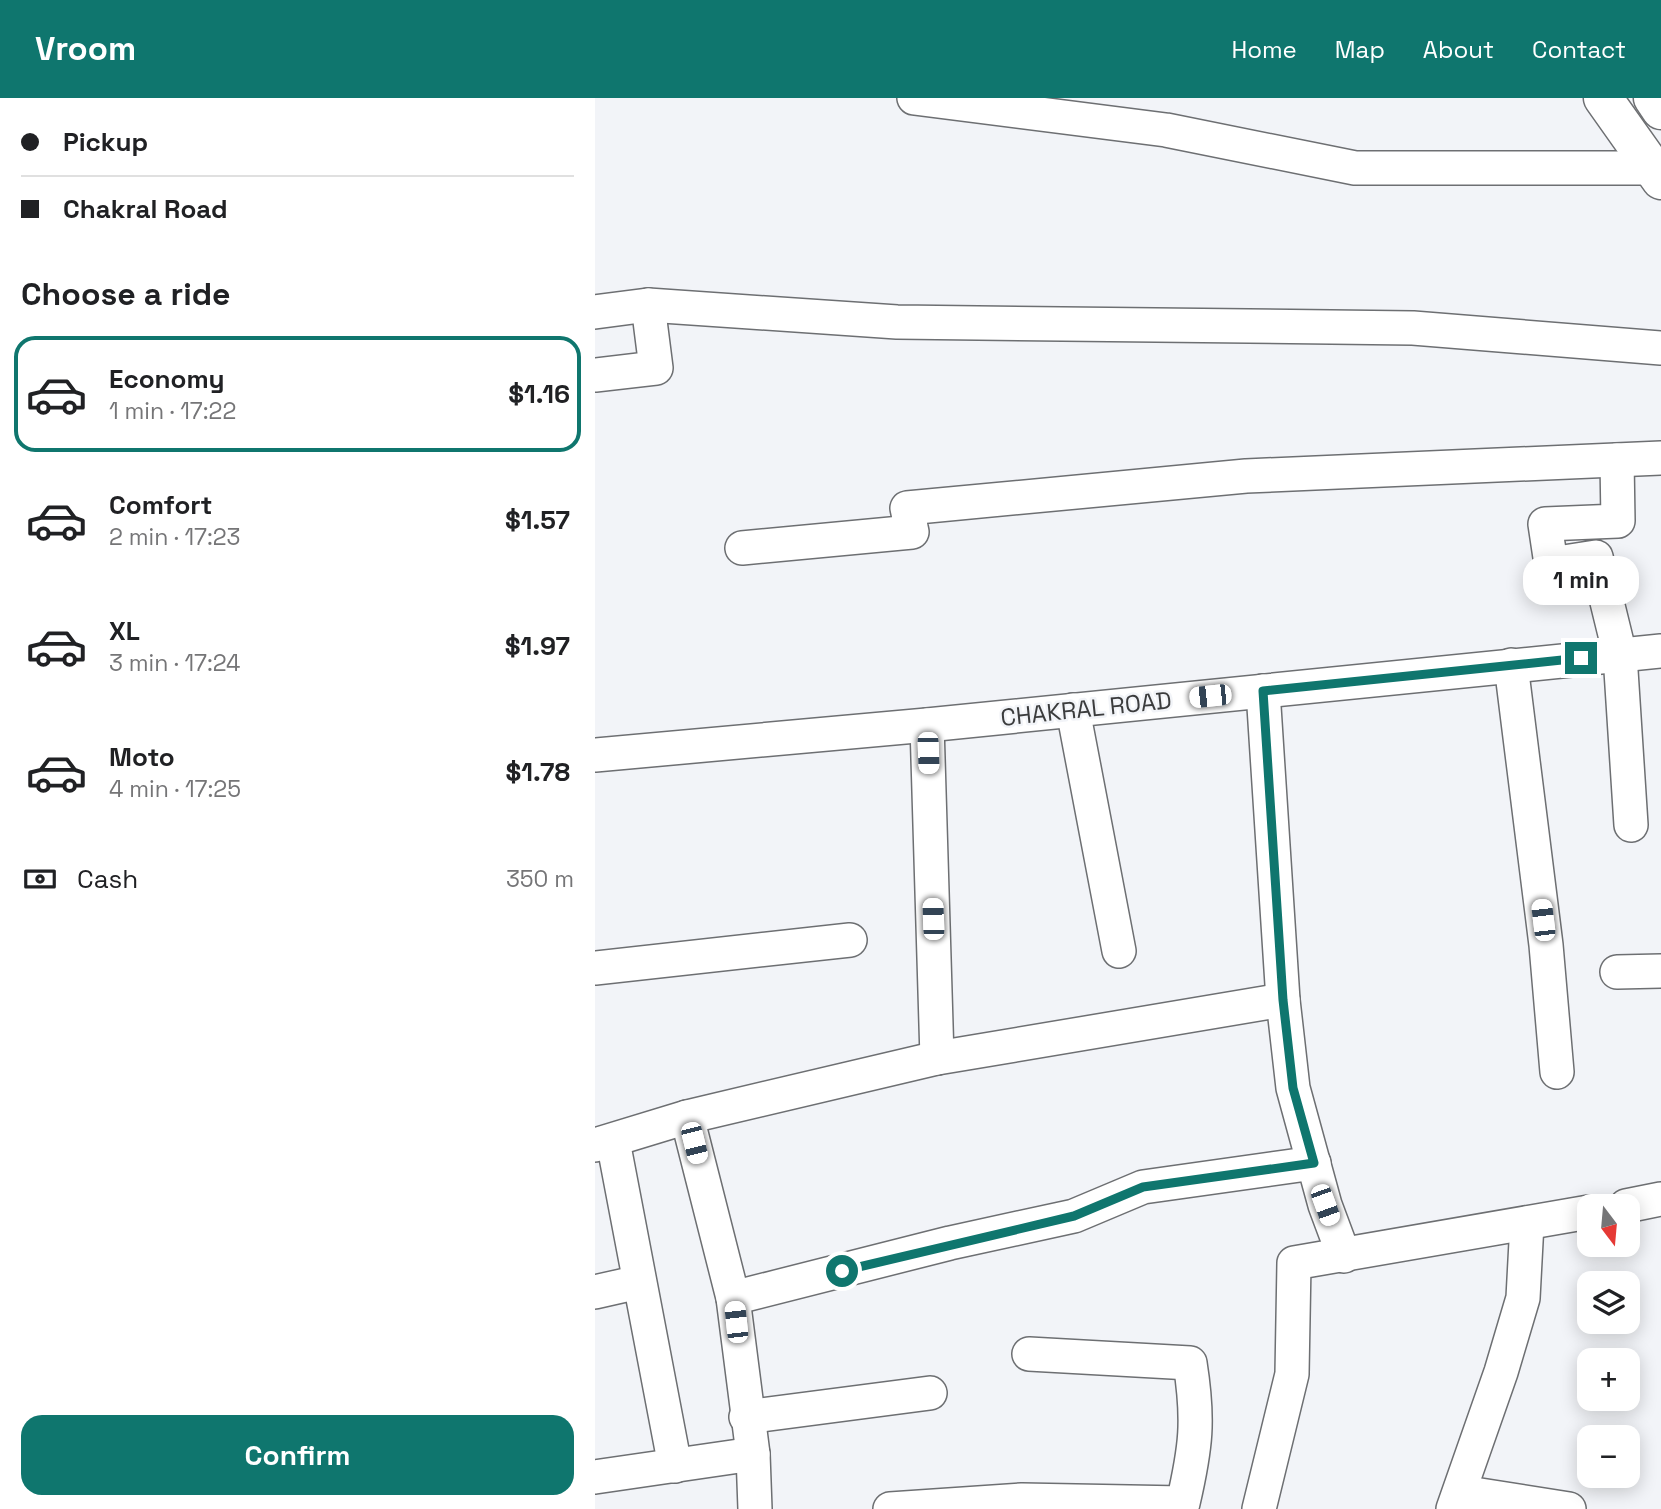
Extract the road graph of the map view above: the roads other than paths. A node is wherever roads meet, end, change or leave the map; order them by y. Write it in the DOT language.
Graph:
graph roads {
  1 [pos="914,98"];
  2 [pos="1603,98"];
  3 [pos="1653,98"];
  4 [pos="1035,106"];
  5 [pos="1661,110"];
  6 [pos="1657,174"];
  7 [pos="647,305"];
  8 [pos="595,312"];
  9 [pos="1661,348"];
  10 [pos="595,375"];
  11 [pos="1661,458"];
  12 [pos="1617,460"];
  13 [pos="742,548"];
  14 [pos="1661,651"];
  15 [pos="1620,655"];
  16 [pos="1511,665"];
  17 [pos="1263,691"];
  18 [pos="1073,710"];
  19 [pos="927,725"];
  20 [pos="595,755"];
  21 [pos="1631,825"];
  22 [pos="850,940"];
  23 [pos="1119,951"];
  24 [pos="595,968"];
  25 [pos="1661,971"];
  26 [pos="1617,972"];
  27 [pos="1283,1000"];
  28 [pos="937,1058"];
  29 [pos="1557,1072"];
  30 [pos="687,1117"];
  31 [pos="604,1143"];
  32 [pos="1314,1163"];
  33 [pos="1661,1199"];
  34 [pos="1640,1203"];
  35 [pos="1577,1214"];
  36 [pos="1527,1223"];
  37 [pos="1344,1256"];
  38 [pos="639,1282"];
  39 [pos="595,1292"];
  40 [pos="733,1298"];
  41 [pos="1029,1354"];
  42 [pos="930,1393"];
  43 [pos="746,1416"];
  44 [pos="753,1454"];
  45 [pos="675,1466"];
  46 [pos="595,1477"];
  47 [pos="1457,1500"];
  48 [pos="755,1509"];
  49 [pos="890,1509"];
  50 [pos="1259,1509"];
  51 [pos="1569,1509"];
  1 -- 4 [label="street"];
  2 -- 6 [label="highway"];
  3 -- 5 [label="highway"];
  4 -- 6 [label="street"];
  7 -- 8 [label="street"];
  7 -- 9 [label="street"];
  7 -- 10 [label="street"];
  11 -- 12 [label="street"];
  12 -- 13 [label="street"];
  12 -- 15 [label="street"];
  14 -- 15 [label="street, CHAKRAL ROAD"];
  15 -- 16 [label="street, CHAKRAL ROAD"];
  15 -- 21 [label="street"];
  16 -- 17 [label="street, CHAKRAL ROAD"];
  16 -- 29 [label="street"];
  17 -- 18 [label="street, CHAKRAL ROAD"];
  17 -- 27 [label="street"];
  18 -- 19 [label="street, CHAKRAL ROAD"];
  18 -- 23 [label="street"];
  19 -- 20 [label="street, CHAKRAL ROAD"];
  19 -- 28 [label="street"];
  22 -- 24 [label="street"];
  25 -- 26 [label="street"];
  27 -- 28 [label="street"];
  27 -- 32 [label="street"];
  28 -- 30 [label="street"];
  30 -- 31 [label="street"];
  30 -- 40 [label="street"];
  31 -- 38 [label="street"];
  32 -- 37 [label="street"];
  32 -- 40 [label="street"];
  33 -- 34 [label="street"];
  35 -- 36 [label="street"];
  36 -- 37 [label="street"];
  36 -- 47 [label="street"];
  37 -- 50 [label="street"];
  38 -- 39 [label="street"];
  38 -- 45 [label="street"];
  40 -- 43 [label="street"];
  41 -- 49 [label="street"];
  42 -- 43 [label="street"];
  43 -- 44 [label="street"];
  44 -- 45 [label="street"];
  44 -- 48 [label="street"];
  45 -- 46 [label="street"];
  47 -- 51 [label="street"];
}
